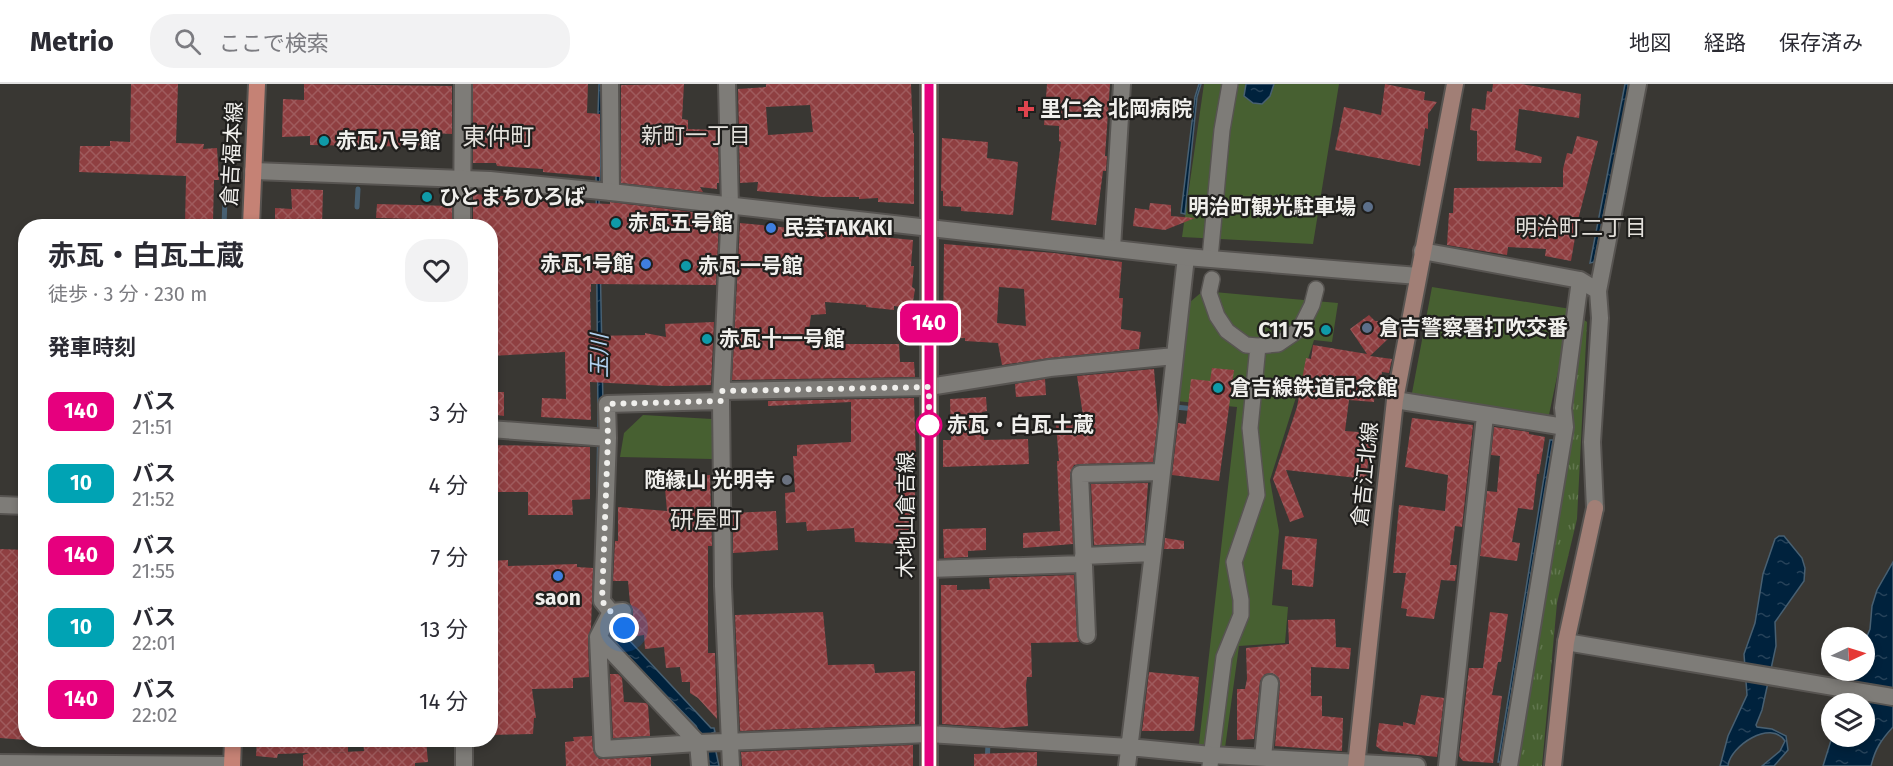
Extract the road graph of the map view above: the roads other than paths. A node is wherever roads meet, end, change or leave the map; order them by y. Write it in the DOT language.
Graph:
graph roads {
  1 [pos="257,84"];
  2 [pos="463,84"];
  3 [pos="610,84"];
  4 [pos="727,84"];
  5 [pos="929,84"];
  6 [pos="1122,84"];
  7 [pos="1230,84"];
  8 [pos="1455,84"];
  9 [pos="1638,84"];
  10 [pos="253,171"];
  11 [pos="461,179"];
  12 [pos="610,192"];
  13 [pos="730,207"];
  14 [pos="251,219"];
  15 [pos="462,219"];
  16 [pos="928,228"];
  17 [pos="1112,249"];
  18 [pos="1422,251"];
  19 [pos="1186,257"];
  20 [pos="1210,258"];
  21 [pos="1418,276"];
  22 [pos="1212,279"];
  23 [pos="1580,280"];
  24 [pos="1316,289"];
  25 [pos="1598,291"];
  26 [pos="1258,346"];
  27 [pos="1175,356"];
  28 [pos="929,387"];
  29 [pos="721,396"];
  30 [pos="1395,400"];
  31 [pos="1485,416"];
  32 [pos="1565,427"];
  33 [pos="498,430"];
  34 [pos="608,438"];
  35 [pos="1162,472"];
  36 [pos="0,505"];
  37 [pos="18,506"];
  38 [pos="1595,508"];
  39 [pos="1153,554"];
  40 [pos="1083,560"];
  41 [pos="929,569"];
  42 [pos="1087,635"];
  43 [pos="598,637"];
  44 [pos="1566,642"];
  45 [pos="1270,683"];
  46 [pos="1893,697"];
  47 [pos="929,734"];
  48 [pos="698,743"];
  49 [pos="730,743"];
  50 [pos="233,747"];
  51 [pos="464,747"];
  52 [pos="1129,747"];
  53 [pos="1263,758"];
  54 [pos="1210,761"];
  55 [pos="0,763"];
  56 [pos="1356,764"];
  57 [pos="232,765"];
  58 [pos="464,766"];
  59 [pos="700,766"];
  60 [pos="731,766"];
  61 [pos="928,766"];
  62 [pos="1127,766"];
  63 [pos="1417,766"];
  64 [pos="1447,766"];
  65 [pos="1509,766"];
  66 [pos="1553,766"];
  1 -- 10 [label="main road, 倉吉福本線"];
  2 -- 11 [label="street"];
  3 -- 12 [label="street"];
  4 -- 13 [label="street"];
  5 -- 16 [label="main road, 木地山倉吉線"];
  6 -- 17 [label="street"];
  7 -- 20 [label="street"];
  8 -- 18 [label="main road, 倉吉江北線"];
  9 -- 25 [label="street"];
  10 -- 11 [label="street"];
  10 -- 14 [label="main road, 倉吉福本線"];
  11 -- 12 [label="street"];
  11 -- 15 [label="street"];
  12 -- 13 [label="street"];
  13 -- 16 [label="street"];
  13 -- 29 [label="street"];
  16 -- 17 [label="street"];
  16 -- 28 [label="main road, 木地山倉吉線"];
  17 -- 19 [label="street"];
  18 -- 21 [label="main road, 倉吉江北線"];
  18 -- 23 [label="street"];
  19 -- 20 [label="street"];
  19 -- 27 [label="street"];
  20 -- 21 [label="street"];
  21 -- 30 [label="main road, 倉吉江北線"];
  22 -- 26 [label="street"];
  23 -- 25 [label="street"];
  23 -- 32 [label="street"];
  24 -- 26 [label="street"];
  25 -- 38 [label="street"];
  26 -- 54 [label="street"];
  27 -- 28 [label="street"];
  27 -- 35 [label="street"];
  28 -- 29 [label="street"];
  28 -- 41 [label="main road, 木地山倉吉線"];
  29 -- 34 [label="street"];
  29 -- 49 [label="street"];
  30 -- 31 [label="street"];
  30 -- 56 [label="main road, 倉吉江北線"];
  31 -- 32 [label="street"];
  31 -- 64 [label="street"];
  32 -- 65 [label="street"];
  33 -- 34 [label="street"];
  34 -- 43 [label="street"];
  35 -- 39 [label="street"];
  35 -- 40 [label="street"];
  36 -- 37 [label="street"];
  38 -- 44 [label="main road"];
  39 -- 40 [label="street"];
  39 -- 52 [label="street"];
  40 -- 41 [label="street"];
  40 -- 42 [label="street"];
  41 -- 47 [label="main road, 木地山倉吉線"];
  43 -- 48 [label="street"];
  43 -- 48 [label="street"];
  44 -- 46 [label="street"];
  44 -- 66 [label="main road"];
  45 -- 53 [label="street"];
  47 -- 49 [label="street"];
  47 -- 52 [label="street"];
  47 -- 61 [label="main road, 木地山倉吉線"];
  48 -- 49 [label="street"];
  48 -- 59 [label="street"];
  49 -- 60 [label="street"];
  50 -- 57 [label="main road"];
  51 -- 58 [label="street"];
  52 -- 54 [label="street"];
  52 -- 62 [label="street"];
  53 -- 54 [label="street"];
  53 -- 56 [label="street"];
  55 -- 57 [label="street"];
  56 -- 63 [label="street"];
}
